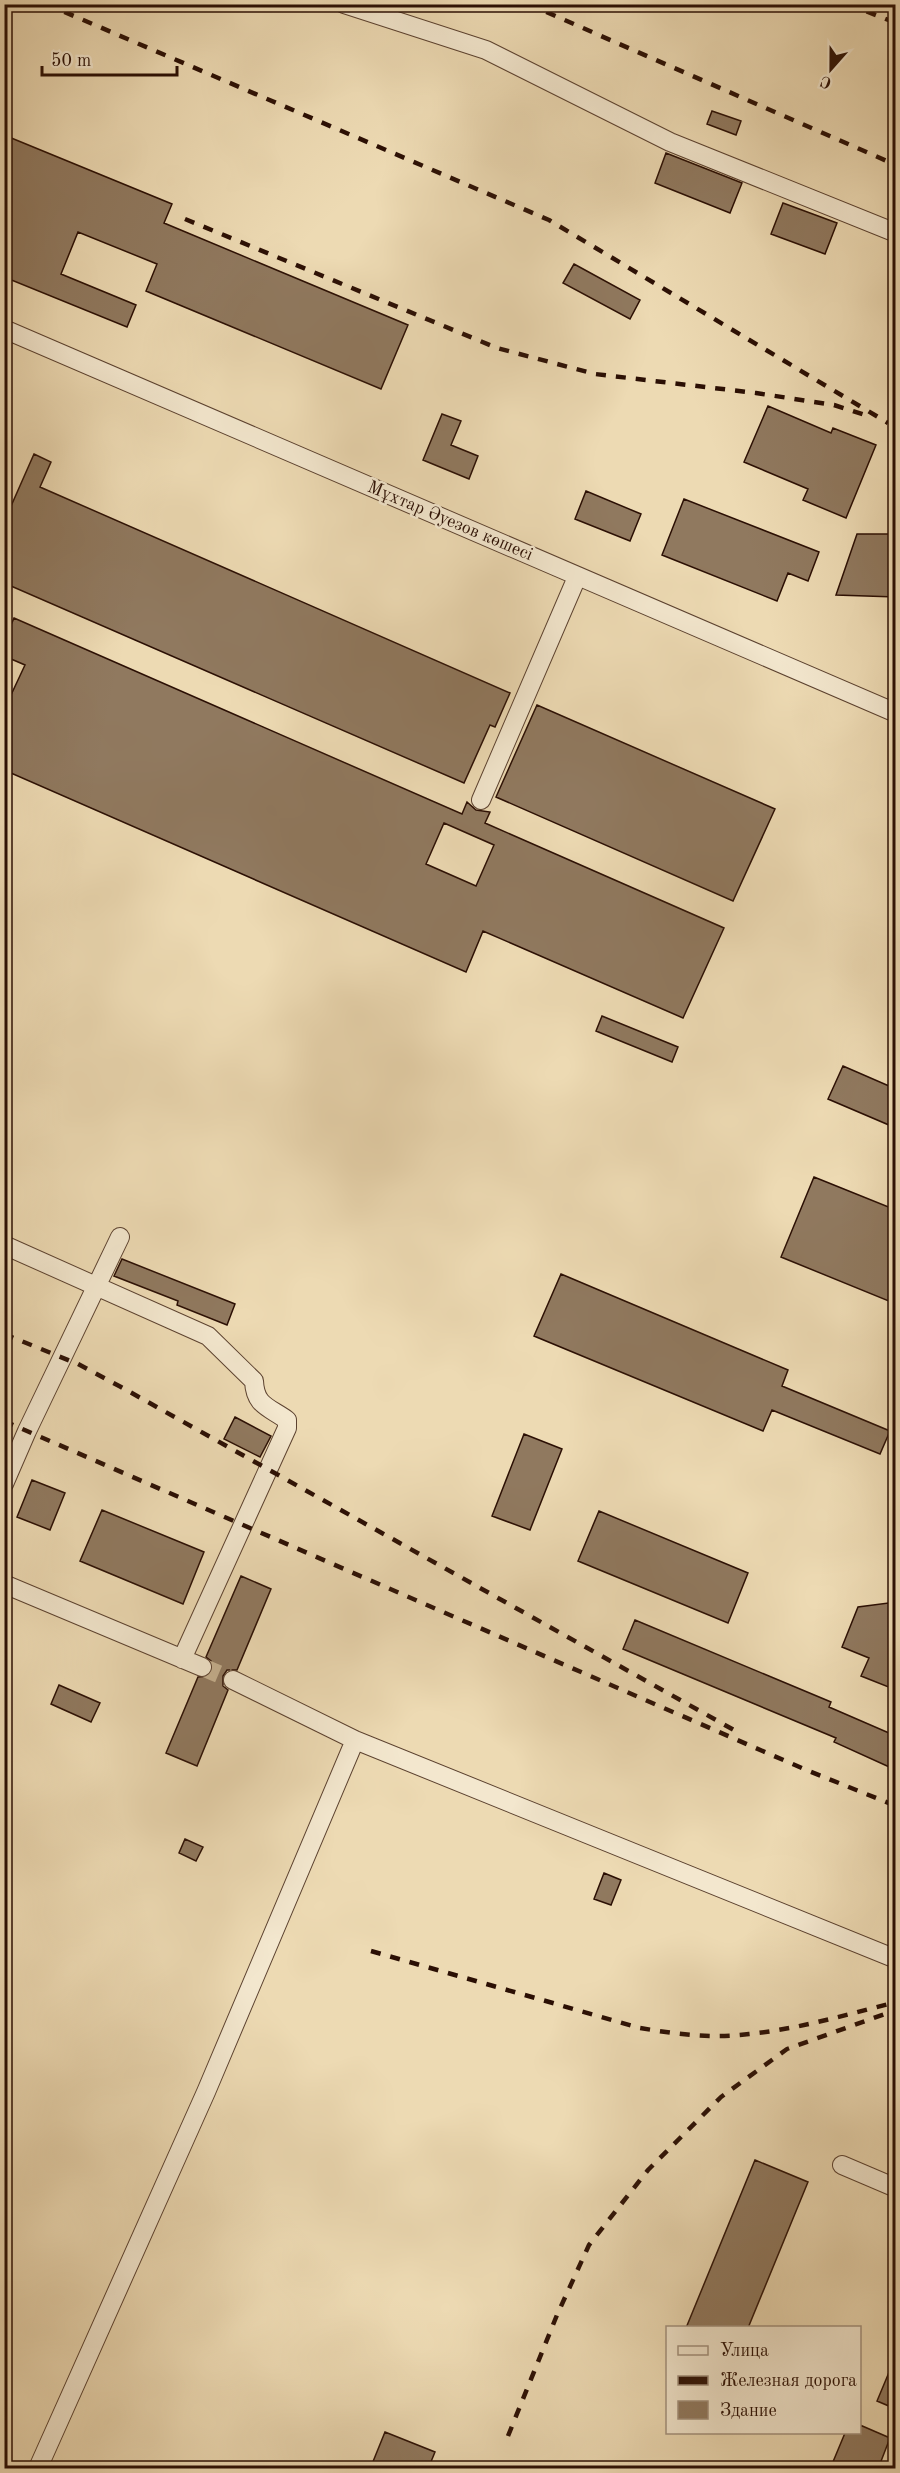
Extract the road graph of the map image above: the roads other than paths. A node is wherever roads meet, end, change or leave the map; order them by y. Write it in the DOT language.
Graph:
graph roads {
  1 [pos="344,4"];
  2 [pos="896,233"];
  3 [pos="4,329"];
  4 [pos="577,577"];
  5 [pos="896,713"];
  6 [pos="481,800"];
  7 [pos="120,1237"];
  8 [pos="4,1245"];
  9 [pos="97,1286"];
  10 [pos="4,1484"];
  11 [pos="4,1584"];
  12 [pos="182,1659"];
  13 [pos="202,1667"];
  14 [pos="233,1680"];
  15 [pos="355,1740"];
  16 [pos="896,1959"];
  17 [pos="842,2165"];
  18 [pos="896,2188"];
  19 [pos="38,2469"];
  1 -- 2 [label="street"];
  3 -- 4 [label="street, Мұхтар Әуезов көшесі"];
  4 -- 5 [label="street, Мұхтар Әуезов көшесі"];
  4 -- 6 [label="street"];
  7 -- 9 [label="street"];
  8 -- 9 [label="street"];
  9 -- 10 [label="street"];
  9 -- 12 [label="street"];
  11 -- 12 [label="street"];
  12 -- 13 [label="street"];
  14 -- 15 [label="street"];
  15 -- 16 [label="street"];
  15 -- 19 [label="street"];
  17 -- 18 [label="street"];
}
